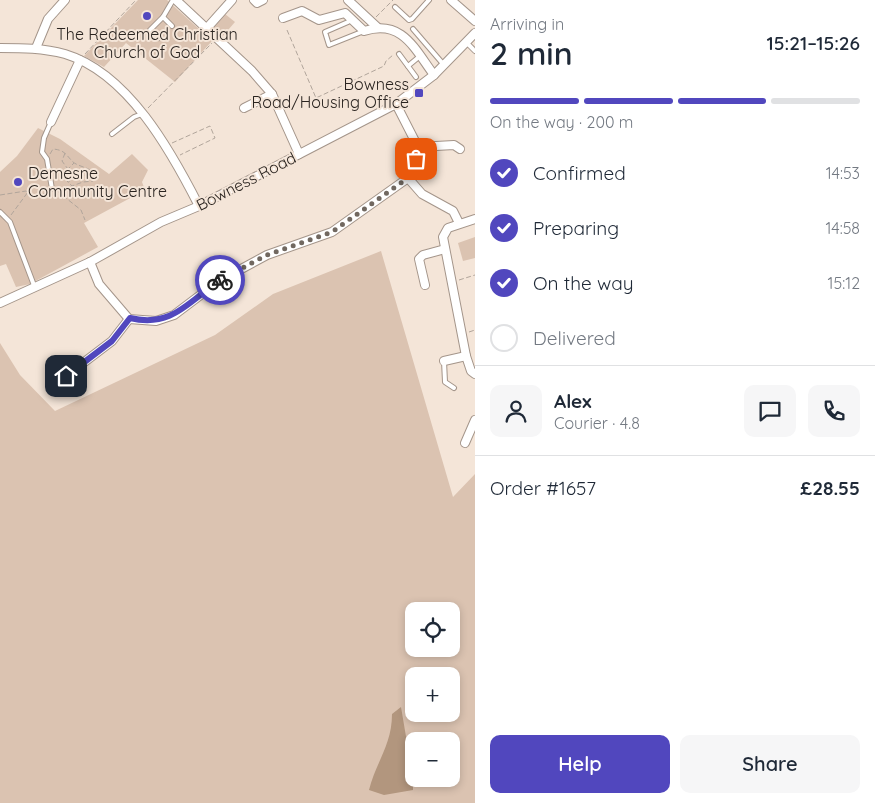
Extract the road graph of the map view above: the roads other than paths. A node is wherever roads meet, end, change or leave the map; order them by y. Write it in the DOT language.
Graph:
graph roads {
  1 [pos="65,0"];
  2 [pos="174,0"];
  3 [pos="232,0"];
  4 [pos="254,0"];
  5 [pos="263,0"];
  6 [pos="348,0"];
  7 [pos="429,0"];
  8 [pos="451,0"];
  9 [pos="394,7"];
  10 [pos="162,16"];
  11 [pos="351,18"];
  12 [pos="284,21"];
  13 [pos="475,21"];
  14 [pos="375,24"];
  15 [pos="172,26"];
  16 [pos="207,28"];
  17 [pos="413,29"];
  18 [pos="364,31"];
  19 [pos="475,34"];
  20 [pos="160,38"];
  21 [pos="467,43"];
  22 [pos="0,48"];
  23 [pos="36,48"];
  24 [pos="475,51"];
  25 [pos="398,53"];
  26 [pos="420,56"];
  27 [pos="80,60"];
  28 [pos="444,65"];
  29 [pos="408,66"];
  30 [pos="434,75"];
  31 [pos="416,77"];
  32 [pos="272,94"];
  33 [pos="396,104"];
  34 [pos="244,108"];
  35 [pos="142,114"];
  36 [pos="51,122"];
  37 [pos="112,134"];
  38 [pos="418,147"];
  39 [pos="460,149"];
  40 [pos="299,154"];
  41 [pos="408,178"];
  42 [pos="52,189"];
  43 [pos="199,206"];
  44 [pos="0,212"];
  45 [pos="475,219"];
  46 [pos="459,223"];
  47 [pos="445,249"];
  48 [pos="90,262"];
  49 [pos="425,285"];
  50 [pos="35,288"];
  51 [pos="0,303"];
  52 [pos="130,318"];
  53 [pos="466,356"];
  54 [pos="444,361"];
  55 [pos="62,371"];
  56 [pos="475,374"];
  57 [pos="454,388"];
  58 [pos="475,420"];
  59 [pos="465,443"];
  1 -- 23 [label="street"];
  2 -- 10 [label="lane"];
  2 -- 16 [label="street"];
  3 -- 16 [label="street"];
  4 -- 5 [label="street"];
  6 -- 14 [label="street"];
  7 -- 9 [label="lane"];
  8 -- 13 [label="street"];
  10 -- 15 [label="lane"];
  10 -- 20 [label="lane"];
  11 -- 12 [label="street"];
  11 -- 18 [label="street"];
  11 -- 18 [label="lane"];
  14 -- 18 [label="street"];
  14 -- 26 [label="street"];
  16 -- 32 [label="street"];
  17 -- 28 [label="lane"];
  19 -- 21 [label="street, Bowness Road"];
  21 -- 24 [label="lane"];
  21 -- 28 [label="street, Bowness Road"];
  22 -- 23 [label="street"];
  23 -- 27 [label="street"];
  25 -- 29 [label="lane"];
  26 -- 29 [label="lane"];
  26 -- 30 [label="street"];
  27 -- 35 [label="street"];
  27 -- 36 [label="street"];
  28 -- 30 [label="street, Bowness Road"];
  29 -- 31 [label="lane"];
  30 -- 33 [label="street, Bowness Road"];
  32 -- 34 [label="street"];
  32 -- 40 [label="street"];
  33 -- 38 [label="street"];
  33 -- 40 [label="street, Bowness Road"];
  35 -- 37 [label="lane"];
  35 -- 43 [label="street"];
  36 -- 42 [label="lane"];
  38 -- 39 [label="street"];
  38 -- 41 [label="street"];
  40 -- 43 [label="street, Bowness Road"];
  41 -- 46 [label="street"];
  41 -- 52 [label="street"];
  43 -- 48 [label="street, Bowness Road"];
  44 -- 50 [label="lane"];
  45 -- 46 [label="street"];
  46 -- 47 [label="street"];
  47 -- 49 [label="street"];
  47 -- 53 [label="street"];
  48 -- 50 [label="street, Bowness Road"];
  48 -- 52 [label="street"];
  50 -- 51 [label="street, Bowness Road"];
  52 -- 55 [label="street"];
  53 -- 54 [label="street"];
  53 -- 56 [label="street"];
  54 -- 57 [label="lane"];
  58 -- 59 [label="street"];
}
